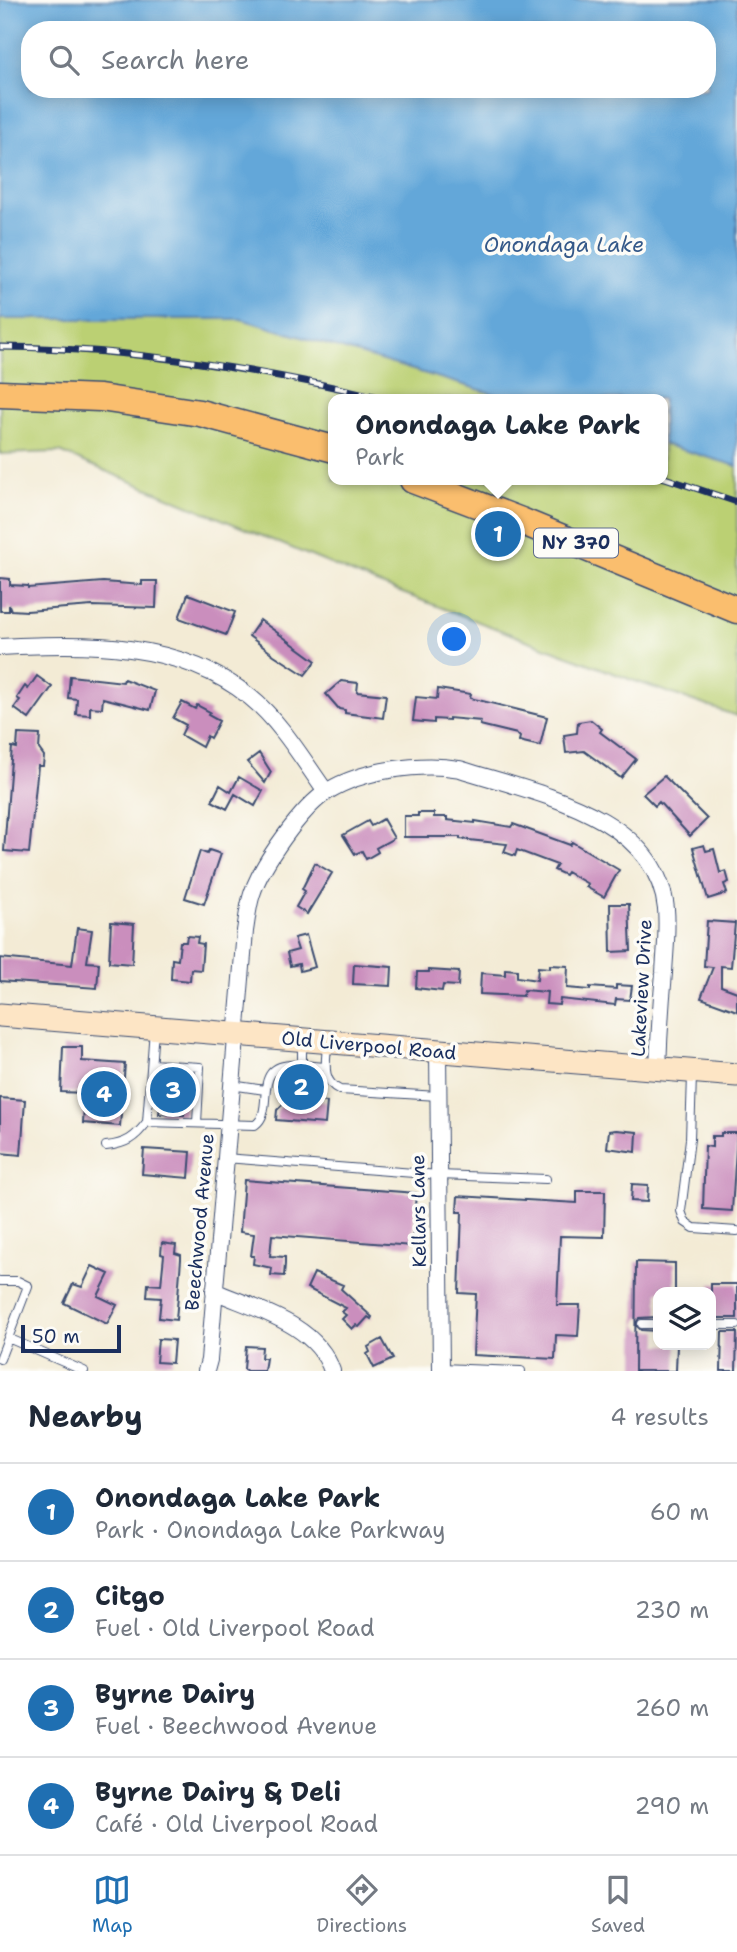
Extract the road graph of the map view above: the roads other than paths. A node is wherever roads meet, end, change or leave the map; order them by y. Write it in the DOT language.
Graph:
graph roads {
  1 [pos="0,394"];
  2 [pos="328,447"];
  3 [pos="426,485"];
  4 [pos="737,610"];
  5 [pos="0,647"];
  6 [pos="326,792"];
  7 [pos="0,1015"];
  8 [pos="154,1027"];
  9 [pos="236,1034"];
  10 [pos="302,1039"];
  11 [pos="327,1042"];
  12 [pos="438,1050"];
  13 [pos="152,1064"];
  14 [pos="302,1065"];
  15 [pos="325,1068"];
  16 [pos="658,1069"];
  17 [pos="692,1072"];
  18 [pos="737,1075"];
  19 [pos="151,1079"];
  20 [pos="161,1080"];
  21 [pos="186,1081"];
  22 [pos="199,1082"];
  23 [pos="231,1085"];
  24 [pos="265,1090"];
  25 [pos="438,1096"];
  26 [pos="149,1098"];
  27 [pos="160,1099"];
  28 [pos="185,1101"];
  29 [pos="198,1102"];
  30 [pos="148,1122"];
  31 [pos="197,1123"];
  32 [pos="228,1124"];
  33 [pos="106,1146"];
  34 [pos="225,1158"];
  35 [pos="439,1175"];
  36 [pos="547,1179"];
  37 [pos="737,1231"];
  38 [pos="0,1281"];
  39 [pos="214,1292"];
  40 [pos="642,1324"];
  41 [pos="653,1324"];
  42 [pos="716,1325"];
  43 [pos="737,1325"];
  44 [pos="8,1338"];
  45 [pos="0,1359"];
  46 [pos="441,1370"];
  47 [pos="84,1371"];
  48 [pos="206,1371"];
  49 [pos="332,1371"];
  50 [pos="521,1371"];
  1 -- 2 [label="main road"];
  3 -- 4 [label="main road, NY 370"];
  5 -- 6 [label="street"];
  6 -- 9 [label="street, Lakeview Drive"];
  6 -- 16 [label="street, Lakeview Drive"];
  7 -- 8 [label="main road, Old Liverpool Road"];
  8 -- 9 [label="main road, Old Liverpool Road"];
  8 -- 13 [label="lane"];
  9 -- 10 [label="main road, Old Liverpool Road"];
  9 -- 23 [label="street, Beechwood Avenue"];
  10 -- 11 [label="main road, Old Liverpool Road"];
  10 -- 14 [label="lane"];
  11 -- 12 [label="main road, Old Liverpool Road"];
  11 -- 15 [label="lane"];
  12 -- 16 [label="main road, Old Liverpool Road"];
  12 -- 25 [label="street, Kellars Lane"];
  13 -- 19 [label="lane"];
  13 -- 22 [label="lane"];
  14 -- 15 [label="lane"];
  14 -- 24 [label="lane"];
  15 -- 25 [label="lane"];
  16 -- 17 [label="main road, Old Liverpool Road"];
  17 -- 18 [label="main road, Old Liverpool Road"];
  17 -- 37 [label="lane"];
  19 -- 20 [label="lane"];
  19 -- 26 [label="lane"];
  21 -- 22 [label="lane"];
  22 -- 29 [label="lane"];
  23 -- 24 [label="lane"];
  23 -- 32 [label="street, Beechwood Avenue"];
  24 -- 32 [label="lane"];
  25 -- 35 [label="street, Kellars Lane"];
  26 -- 27 [label="lane"];
  26 -- 30 [label="lane"];
  28 -- 29 [label="lane"];
  29 -- 31 [label="lane"];
  30 -- 31 [label="lane"];
  30 -- 33 [label="lane"];
  31 -- 32 [label="lane"];
  32 -- 34 [label="street, Beechwood Avenue"];
  34 -- 35 [label="lane"];
  34 -- 39 [label="street, Beechwood Avenue"];
  35 -- 36 [label="lane"];
  35 -- 46 [label="street, Kellars Lane"];
  38 -- 44 [label="lane"];
  39 -- 48 [label="street, Beechwood Avenue"];
  39 -- 49 [label="street"];
  40 -- 41 [label="lane"];
  42 -- 43 [label="lane"];
  44 -- 45 [label="lane"];
  44 -- 47 [label="lane"];
  46 -- 50 [label="lane"];
}
